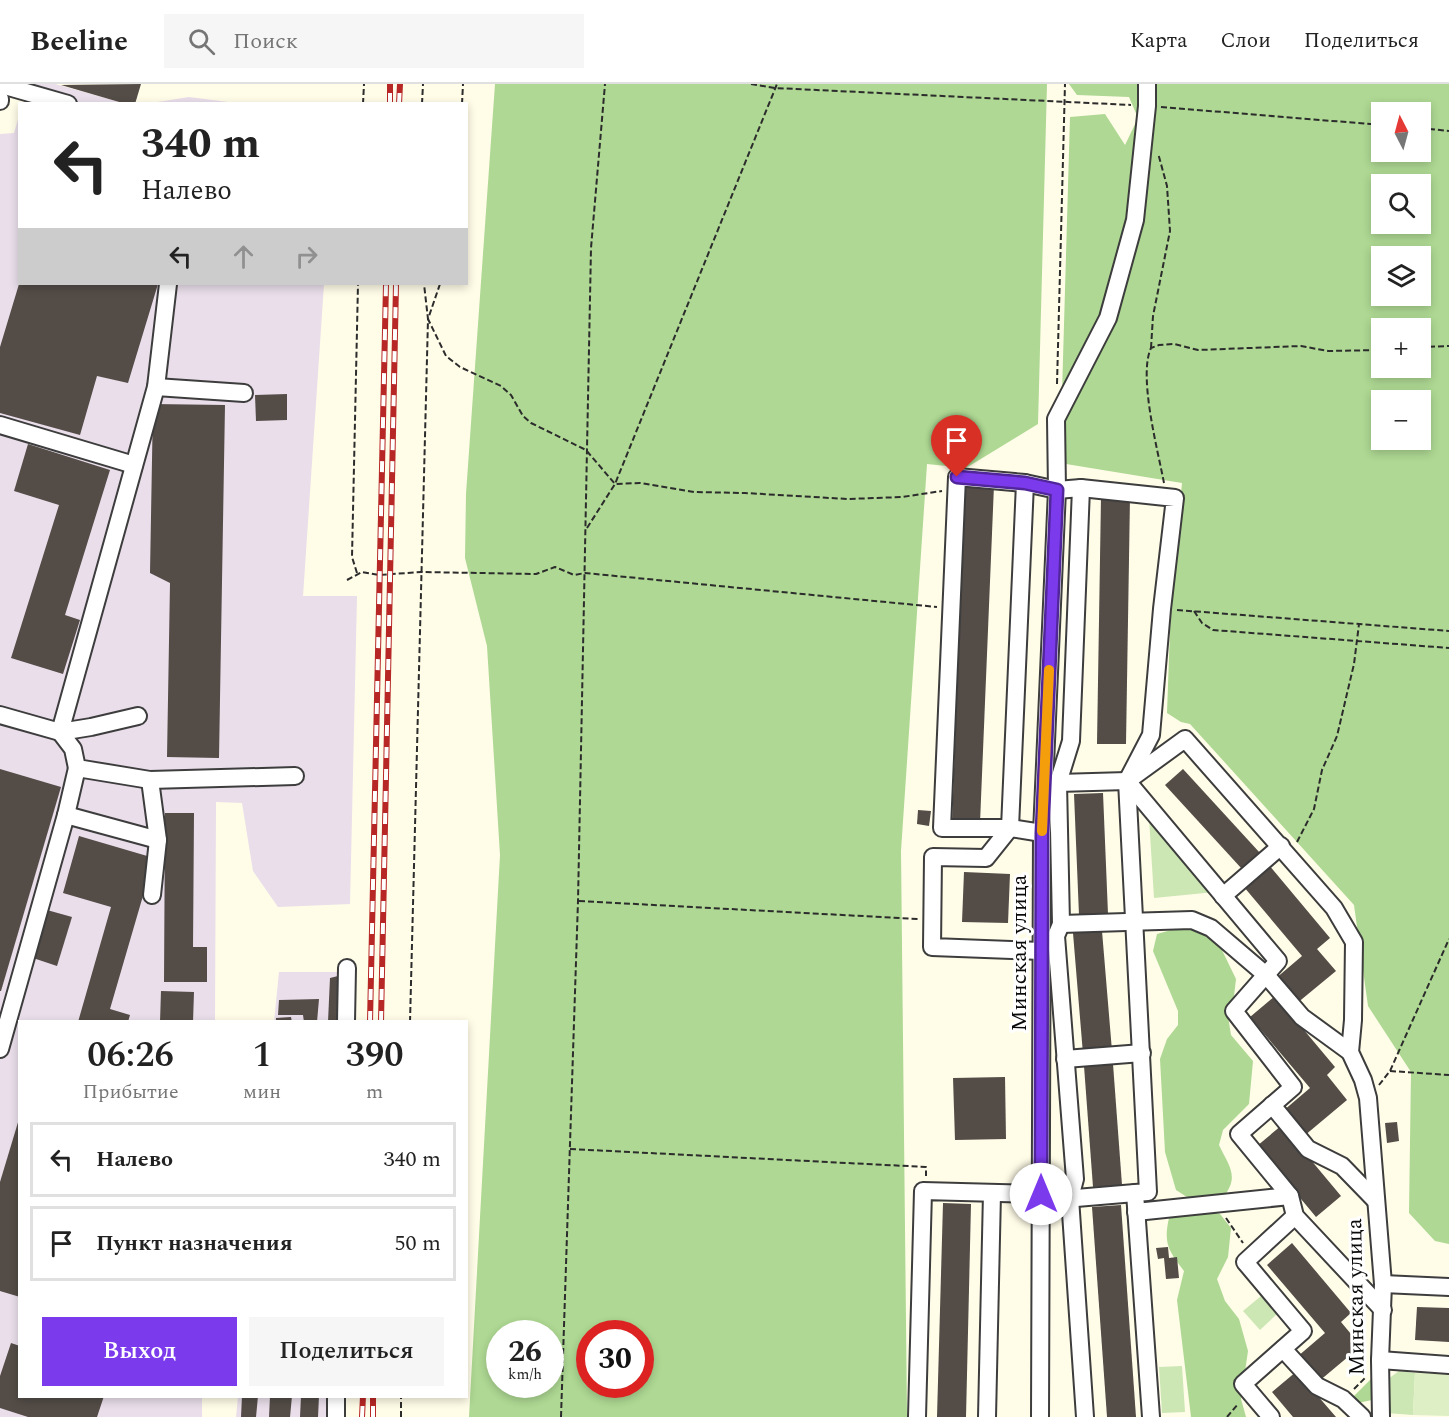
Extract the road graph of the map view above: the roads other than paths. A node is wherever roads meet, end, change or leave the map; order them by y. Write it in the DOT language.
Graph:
graph roads {
  1 [pos="1148,84"];
  2 [pos="2,96"];
  3 [pos="52,102"];
  4 [pos="168,285"];
  5 [pos="156,387"];
  6 [pos="244,393"];
  7 [pos="0,425"];
  8 [pos="134,465"];
  9 [pos="1025,483"];
  10 [pos="1081,488"];
  11 [pos="1057,490"];
  12 [pos="0,715"];
  13 [pos="138,716"];
  14 [pos="60,732"];
  15 [pos="77,768"];
  16 [pos="296,776"];
  17 [pos="150,780"];
  18 [pos="1127,781"];
  19 [pos="1058,783"];
  20 [pos="66,815"];
  21 [pos="1010,828"];
  22 [pos="1042,833"];
  23 [pos="158,840"];
  24 [pos="1281,846"];
  25 [pos="152,895"];
  26 [pos="1223,896"];
  27 [pos="1135,922"];
  28 [pos="1061,924"];
  29 [pos="1041,951"];
  30 [pos="347,968"];
  31 [pos="1266,975"];
  32 [pos="346,1020"];
  33 [pos="0,1049"];
  34 [pos="1350,1052"];
  35 [pos="1142,1053"];
  36 [pos="1065,1059"];
  37 [pos="1272,1105"];
  38 [pos="992,1193"];
  39 [pos="1135,1193"];
  40 [pos="1290,1196"];
  41 [pos="1041,1197"];
  42 [pos="1070,1198"];
  43 [pos="1376,1201"];
  44 [pos="1136,1212"];
  45 [pos="1295,1216"];
  46 [pos="1383,1284"];
  47 [pos="1449,1287"];
  48 [pos="1383,1310"];
  49 [pos="1283,1349"];
  50 [pos="1380,1362"];
  51 [pos="1449,1365"];
  52 [pos="336,1398"];
  53 [pos="336,1417"];
  54 [pos="917,1417"];
  55 [pos="987,1417"];
  56 [pos="1040,1417"];
  57 [pos="1085,1417"];
  58 [pos="1151,1417"];
  59 [pos="1271,1417"];
  60 [pos="1362,1417"];
  61 [pos="1381,1417"];
  1 -- 11 [label="street, Минская улица"];
  2 -- 3 [label="street"];
  4 -- 5 [label="street"];
  5 -- 6 [label="street"];
  5 -- 8 [label="street"];
  7 -- 8 [label="street"];
  8 -- 14 [label="street"];
  9 -- 11 [label="street"];
  9 -- 21 [label="street"];
  9 -- 21 [label="street"];
  10 -- 11 [label="street"];
  10 -- 18 [label="street"];
  10 -- 19 [label="street"];
  11 -- 22 [label="street, Минская улица"];
  12 -- 14 [label="street"];
  13 -- 14 [label="street"];
  14 -- 15 [label="street"];
  15 -- 17 [label="street"];
  15 -- 20 [label="street"];
  16 -- 17 [label="street"];
  17 -- 23 [label="street"];
  18 -- 19 [label="street"];
  18 -- 24 [label="street"];
  18 -- 26 [label="street"];
  18 -- 27 [label="street"];
  19 -- 28 [label="street"];
  20 -- 23 [label="street"];
  20 -- 33 [label="street"];
  21 -- 22 [label="street"];
  21 -- 29 [label="street"];
  22 -- 29 [label="street, Минская улица"];
  23 -- 25 [label="street"];
  24 -- 26 [label="street"];
  24 -- 34 [label="street"];
  26 -- 31 [label="street"];
  27 -- 28 [label="street"];
  27 -- 31 [label="street"];
  27 -- 35 [label="street"];
  28 -- 36 [label="street"];
  29 -- 41 [label="street, Минская улица"];
  30 -- 32 [label="street"];
  31 -- 34 [label="street"];
  31 -- 37 [label="street"];
  34 -- 43 [label="street, Минская улица"];
  35 -- 36 [label="street"];
  35 -- 39 [label="street"];
  36 -- 42 [label="street"];
  37 -- 40 [label="street"];
  37 -- 43 [label="street"];
  38 -- 41 [label="street"];
  38 -- 54 [label="street"];
  38 -- 55 [label="street"];
  39 -- 42 [label="street"];
  39 -- 44 [label="street"];
  40 -- 44 [label="street"];
  40 -- 45 [label="street"];
  41 -- 42 [label="street"];
  41 -- 56 [label="street, Минская улица"];
  42 -- 57 [label="street"];
  43 -- 46 [label="street, Минская улица"];
  44 -- 58 [label="street"];
  45 -- 48 [label="street"];
  45 -- 49 [label="street"];
  46 -- 47 [label="street"];
  46 -- 48 [label="street, Минская улица"];
  48 -- 50 [label="street, Минская улица"];
  49 -- 59 [label="street"];
  49 -- 60 [label="street"];
  50 -- 51 [label="street"];
  50 -- 61 [label="street, Минская улица"];
  52 -- 53 [label="street"];
}
